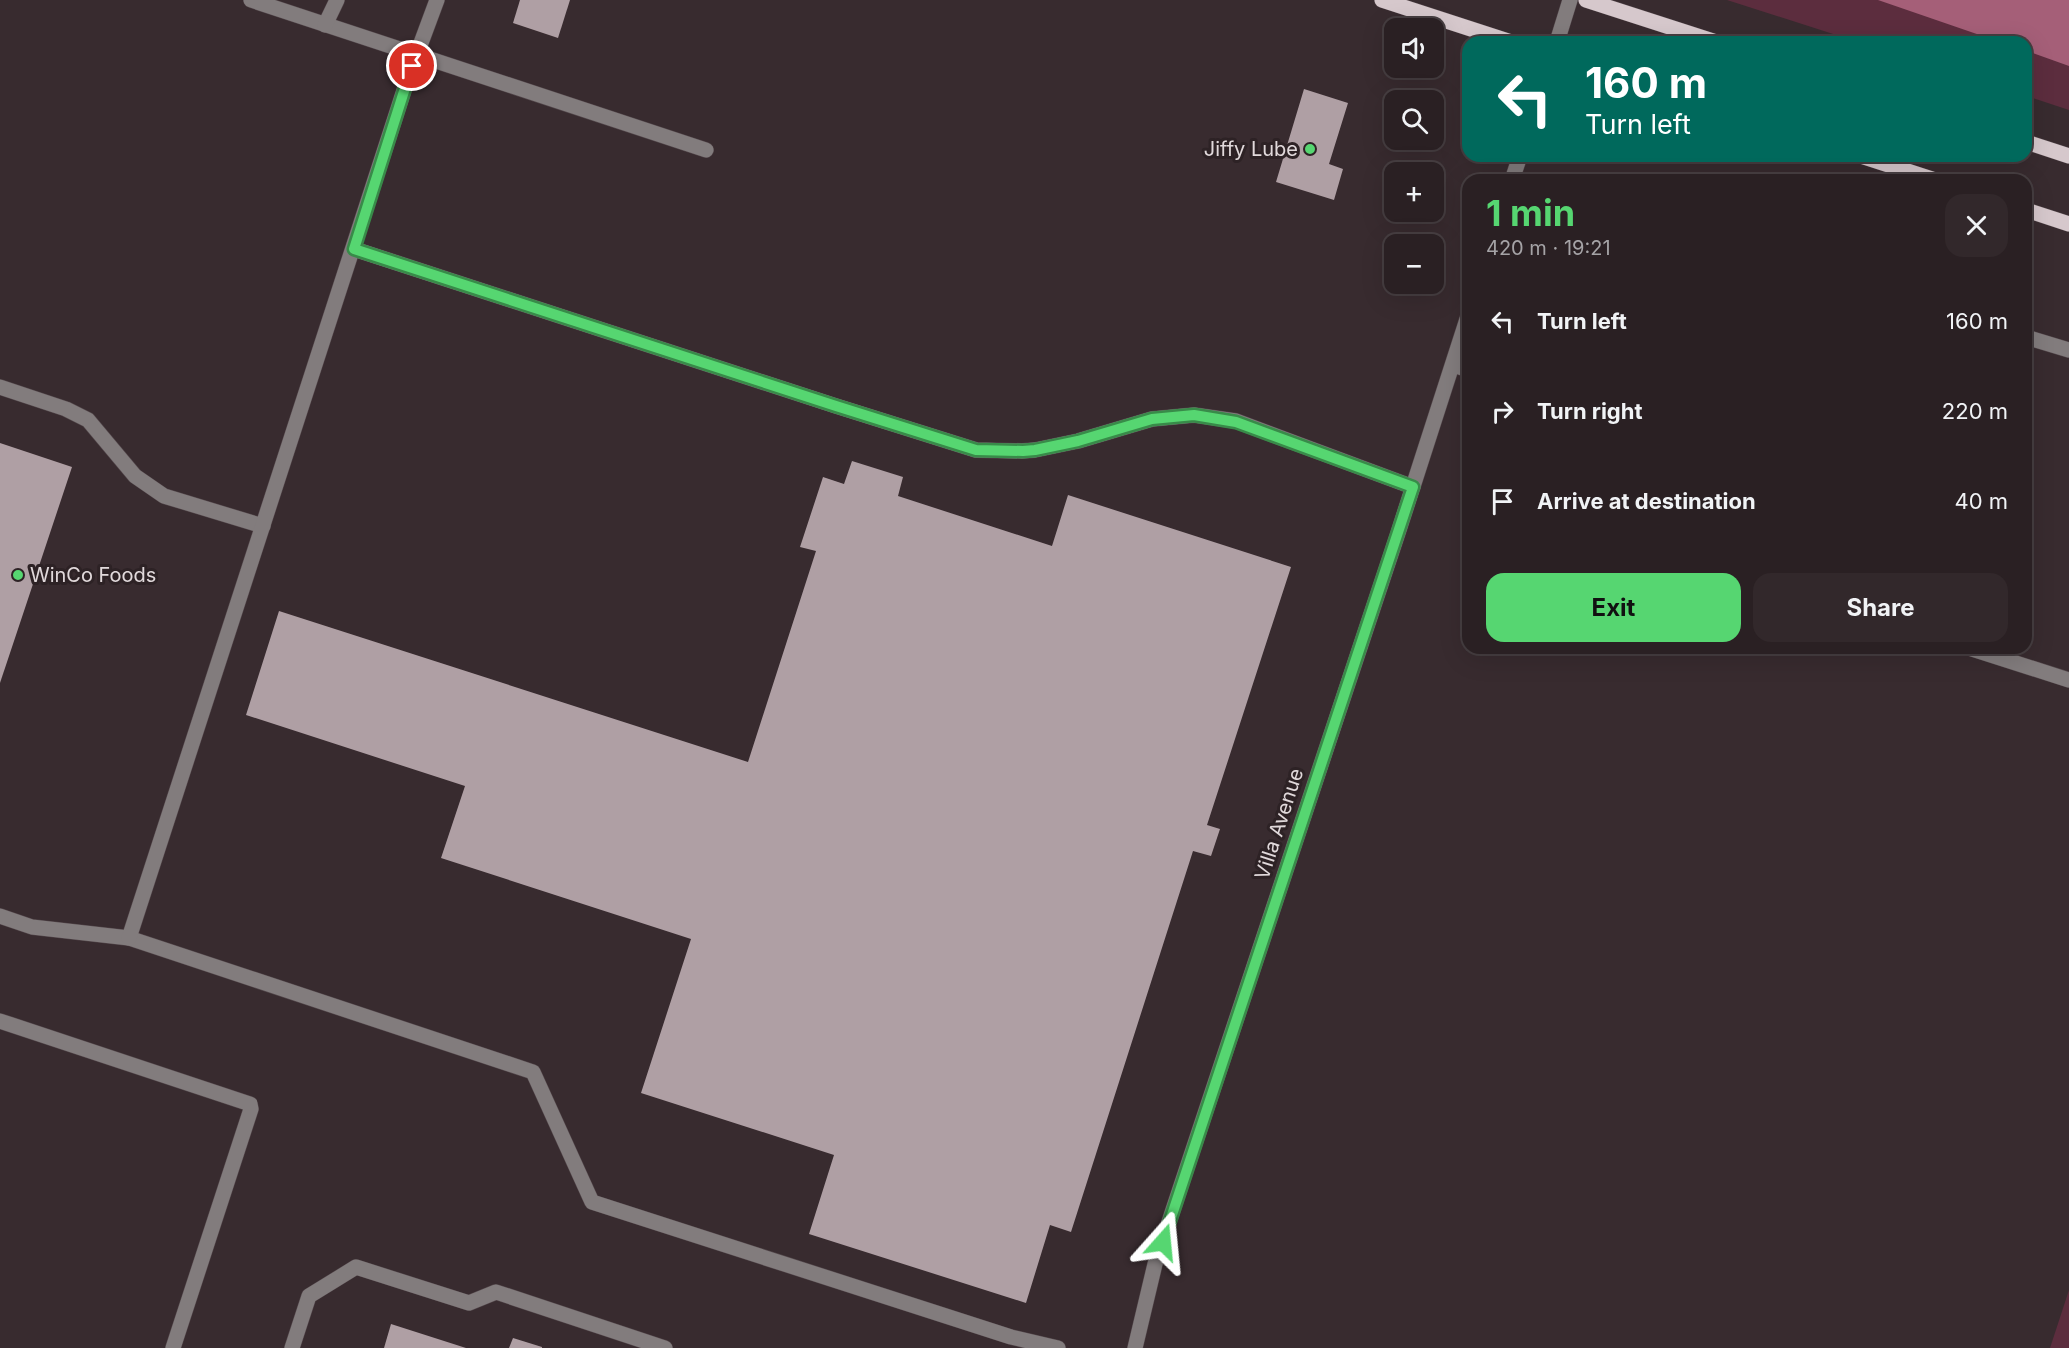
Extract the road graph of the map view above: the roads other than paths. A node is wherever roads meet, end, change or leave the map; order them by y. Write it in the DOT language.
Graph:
graph roads {
  1 [pos="251,0"];
  2 [pos="337,0"];
  3 [pos="437,0"];
  4 [pos="1382,0"];
  5 [pos="1570,0"];
  6 [pos="1586,0"];
  7 [pos="325,25"];
  8 [pos="1493,36"];
  9 [pos="1559,36"];
  10 [pos="1697,36"];
  11 [pos="417,55"];
  12 [pos="2032,144"];
  13 [pos="706,150"];
  14 [pos="2069,156"];
  15 [pos="1880,162"];
  16 [pos="1916,174"];
  17 [pos="2032,212"];
  18 [pos="2069,224"];
  19 [pos="354,249"];
  20 [pos="1462,336"];
  21 [pos="2032,339"];
  22 [pos="2069,350"];
  23 [pos="1453,365"];
  24 [pos="1462,368"];
  25 [pos="0,387"];
  26 [pos="1413,487"];
  27 [pos="263,526"];
  28 [pos="1988,654"];
  29 [pos="2069,680"];
  30 [pos="0,916"];
  31 [pos="129,938"];
  32 [pos="0,1021"];
  33 [pos="173,1348"];
  34 [pos="292,1348"];
  35 [pos="665,1348"];
  36 [pos="1058,1348"];
  37 [pos="1135,1348"];
  1 -- 7 [label="street"];
  2 -- 7 [label="street"];
  3 -- 11 [label="street"];
  4 -- 8 [label="main road"];
  5 -- 9 [label="street"];
  6 -- 10 [label="main road"];
  7 -- 11 [label="street"];
  11 -- 13 [label="street"];
  11 -- 19 [label="street"];
  12 -- 14 [label="main road"];
  15 -- 16 [label="main road"];
  17 -- 18 [label="main road"];
  19 -- 26 [label="street"];
  19 -- 27 [label="street"];
  20 -- 23 [label="street, Villa Avenue"];
  21 -- 22 [label="street"];
  23 -- 24 [label="street"];
  23 -- 26 [label="street, Villa Avenue"];
  25 -- 27 [label="street"];
  26 -- 37 [label="street, Villa Avenue"];
  27 -- 31 [label="street"];
  28 -- 29 [label="street"];
  30 -- 31 [label="street"];
  31 -- 36 [label="street"];
  32 -- 33 [label="street"];
  34 -- 35 [label="street"];
}
